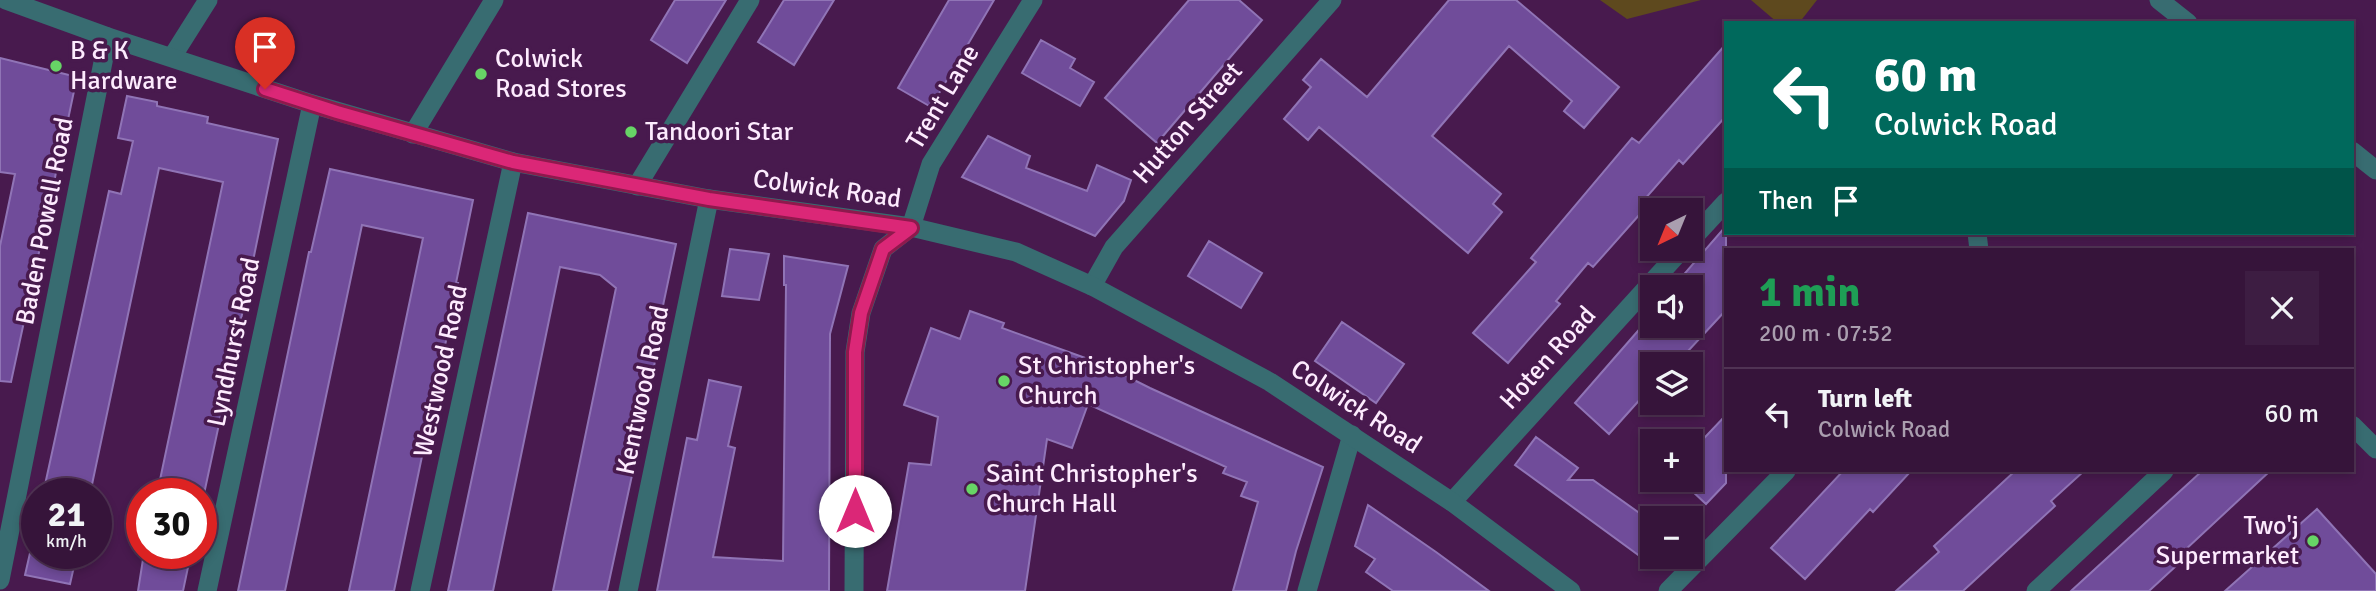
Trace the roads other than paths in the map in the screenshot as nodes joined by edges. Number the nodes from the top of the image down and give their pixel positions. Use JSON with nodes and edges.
{"nodes":[{"id":1,"x":6,"y":0,"type":"edge"},
{"id":2,"x":208,"y":0,"type":"edge"},
{"id":3,"x":494,"y":0,"type":"edge"},
{"id":4,"x":750,"y":0,"type":"edge"},
{"id":5,"x":1033,"y":0,"type":"edge"},
{"id":6,"x":1332,"y":0,"type":"edge"},
{"id":7,"x":2159,"y":0,"type":"edge"},
{"id":8,"x":2185,"y":21,"type":"edge"},
{"id":9,"x":108,"y":37,"type":"junction"},
{"id":10,"x":172,"y":57,"type":"junction"},
{"id":11,"x":312,"y":104,"type":"junction"},
{"id":12,"x":413,"y":134,"type":"junction"},
{"id":13,"x":2354,"y":153,"type":"edge"},
{"id":14,"x":513,"y":162,"type":"junction"},
{"id":15,"x":2376,"y":170,"type":"edge"},
{"id":16,"x":637,"y":186,"type":"junction"},
{"id":17,"x":709,"y":199,"type":"junction"},
{"id":18,"x":1724,"y":204,"type":"edge"},
{"id":19,"x":1703,"y":227,"type":"edge"},
{"id":20,"x":911,"y":228,"type":"junction"},
{"id":21,"x":1671,"y":261,"type":"edge"},
{"id":22,"x":1092,"y":286,"type":"junction"},
{"id":23,"x":2354,"y":427,"type":"edge"},
{"id":24,"x":1352,"y":435,"type":"junction"},
{"id":25,"x":2376,"y":449,"type":"edge"},
{"id":26,"x":1785,"y":472,"type":"edge"},
{"id":27,"x":2163,"y":472,"type":"edge"},
{"id":28,"x":1452,"y":502,"type":"junction"},
{"id":29,"x":0,"y":580,"type":"edge"},
{"id":30,"x":207,"y":591,"type":"edge"},
{"id":31,"x":420,"y":591,"type":"edge"},
{"id":32,"x":628,"y":591,"type":"edge"},
{"id":33,"x":854,"y":591,"type":"edge"},
{"id":34,"x":1307,"y":591,"type":"edge"},
{"id":35,"x":1571,"y":591,"type":"edge"},
{"id":36,"x":1668,"y":591,"type":"edge"},
{"id":37,"x":2036,"y":591,"type":"edge"}],
"edges":[{"from":1,"to":9,"type":"street","name":"Colwick Road"},
{"from":2,"to":10,"type":"street"},
{"from":3,"to":12,"type":"street"},
{"from":4,"to":16,"type":"street"},
{"from":5,"to":20,"type":"street","name":"Trent Lane"},
{"from":6,"to":22,"type":"street","name":"Hutton Street"},
{"from":7,"to":8,"type":"street"},
{"from":9,"to":10,"type":"street","name":"Colwick Road"},
{"from":9,"to":29,"type":"street","name":"Baden Powell Road"},
{"from":10,"to":11,"type":"street","name":"Colwick Road"},
{"from":11,"to":12,"type":"street","name":"Colwick Road"},
{"from":11,"to":30,"type":"street","name":"Lyndhurst Road"},
{"from":12,"to":14,"type":"street","name":"Colwick Road"},
{"from":13,"to":15,"type":"street"},
{"from":14,"to":16,"type":"street","name":"Colwick Road"},
{"from":14,"to":31,"type":"street","name":"Westwood Road"},
{"from":16,"to":17,"type":"street","name":"Colwick Road"},
{"from":17,"to":20,"type":"street","name":"Colwick Road"},
{"from":17,"to":32,"type":"street","name":"Kentwood Road"},
{"from":18,"to":19,"type":"street"},
{"from":20,"to":22,"type":"street","name":"Colwick Road"},
{"from":20,"to":33,"type":"street"},
{"from":21,"to":28,"type":"street","name":"Hoten Road"},
{"from":22,"to":24,"type":"street","name":"Colwick Road"},
{"from":23,"to":25,"type":"street"},
{"from":24,"to":28,"type":"street","name":"Colwick Road"},
{"from":24,"to":34,"type":"street"},
{"from":26,"to":36,"type":"street"},
{"from":27,"to":37,"type":"street"},
{"from":28,"to":35,"type":"street","name":"Colwick Road"}]}
